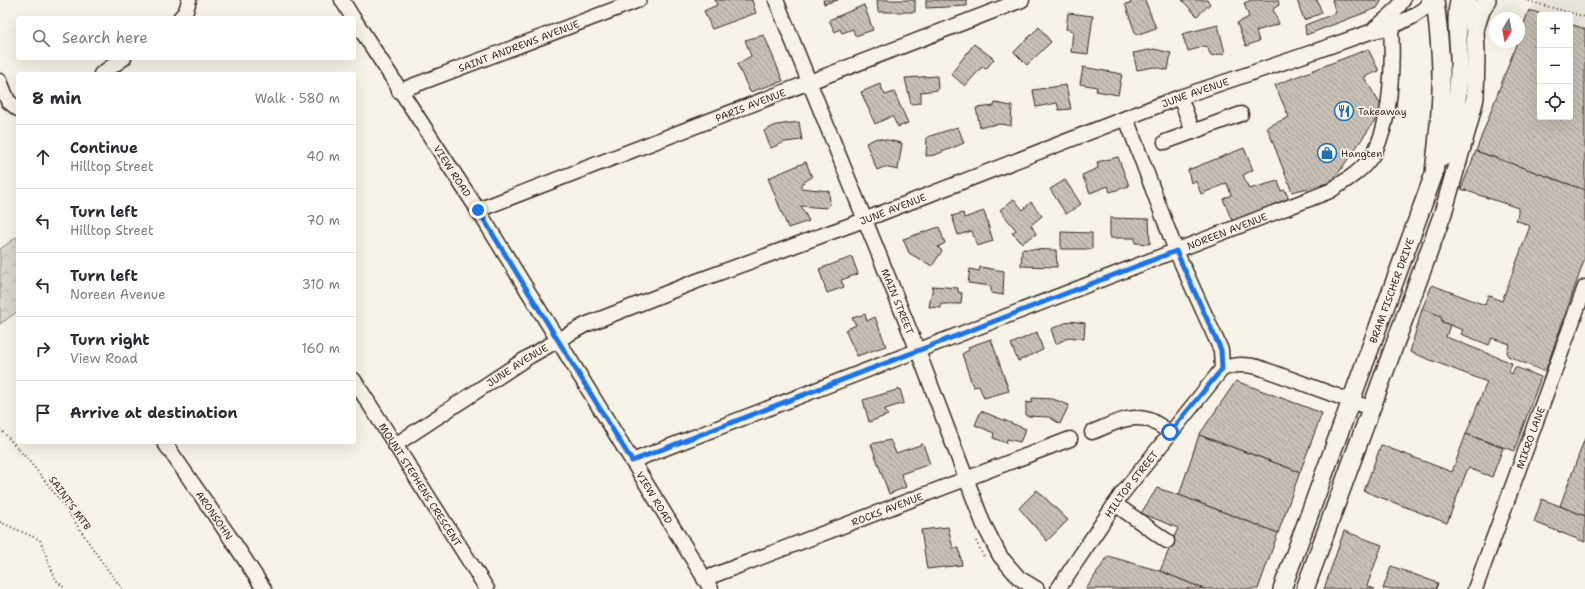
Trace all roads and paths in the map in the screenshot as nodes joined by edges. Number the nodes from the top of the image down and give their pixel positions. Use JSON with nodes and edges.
{"nodes":[{"id":1,"x":189,"y":0,"type":"edge"},
{"id":2,"x":342,"y":0,"type":"edge"},
{"id":3,"x":639,"y":0,"type":"edge"},
{"id":4,"x":776,"y":0,"type":"edge"},
{"id":5,"x":1022,"y":0,"type":"edge"},
{"id":6,"x":1403,"y":0,"type":"edge"},
{"id":7,"x":1487,"y":0,"type":"edge"},
{"id":8,"x":1526,"y":0,"type":"edge"},
{"id":9,"x":1465,"y":2,"type":"edge"},
{"id":10,"x":1434,"y":5,"type":"edge"},
{"id":11,"x":182,"y":16,"type":"edge"},
{"id":12,"x":352,"y":16,"type":"edge"},
{"id":13,"x":1585,"y":17,"type":"edge"},
{"id":14,"x":356,"y":22,"type":"edge"},
{"id":15,"x":1391,"y":27,"type":"junction"},
{"id":16,"x":1475,"y":29,"type":"junction"},
{"id":17,"x":1370,"y":32,"type":"junction"},
{"id":18,"x":121,"y":60,"type":"edge"},
{"id":19,"x":104,"y":72,"type":"edge"},
{"id":20,"x":0,"y":81,"type":"edge"},
{"id":21,"x":809,"y":82,"type":"junction"},
{"id":22,"x":399,"y":91,"type":"junction"},
{"id":23,"x":1180,"y":97,"type":"junction"},
{"id":24,"x":16,"y":107,"type":"edge"},
{"id":25,"x":1241,"y":114,"type":"dead end"},
{"id":26,"x":1126,"y":118,"type":"junction"},
{"id":27,"x":1193,"y":132,"type":"junction"},
{"id":28,"x":1165,"y":142,"type":"dead end"},
{"id":29,"x":1434,"y":174,"type":"junction"},
{"id":30,"x":478,"y":210,"type":"junction"},
{"id":31,"x":864,"y":219,"type":"junction"},
{"id":32,"x":1176,"y":251,"type":"junction"},
{"id":33,"x":1585,"y":287,"type":"edge"},
{"id":34,"x":557,"y":340,"type":"junction"},
{"id":35,"x":918,"y":351,"type":"junction"},
{"id":36,"x":1222,"y":369,"type":"junction"},
{"id":37,"x":356,"y":383,"type":"edge"},
{"id":38,"x":1350,"y":400,"type":"junction"},
{"id":39,"x":1370,"y":408,"type":"junction"},
{"id":40,"x":0,"y":429,"type":"edge"},
{"id":41,"x":1092,"y":432,"type":"dead end"},
{"id":42,"x":1170,"y":432,"type":"junction"},
{"id":43,"x":1070,"y":439,"type":"dead end"},
{"id":44,"x":165,"y":444,"type":"edge"},
{"id":45,"x":395,"y":444,"type":"junction"},
{"id":46,"x":632,"y":461,"type":"junction"},
{"id":47,"x":966,"y":479,"type":"junction"},
{"id":48,"x":1115,"y":504,"type":"junction"},
{"id":49,"x":0,"y":522,"type":"edge"},
{"id":50,"x":1167,"y":541,"type":"dead end"},
{"id":51,"x":708,"y":584,"type":"edge"},
{"id":52,"x":65,"y":589,"type":"edge"},
{"id":53,"x":123,"y":589,"type":"edge"},
{"id":54,"x":264,"y":589,"type":"edge"},
{"id":55,"x":487,"y":589,"type":"edge"},
{"id":56,"x":1037,"y":589,"type":"edge"},
{"id":57,"x":1058,"y":589,"type":"edge"},
{"id":58,"x":1282,"y":589,"type":"edge"},
{"id":59,"x":1305,"y":589,"type":"edge"},
{"id":60,"x":1475,"y":589,"type":"edge"}],
"edges":[{"from":1,"to":11,"type":"street"},
{"from":2,"to":12,"type":"street","name":"VIEW ROAD"},
{"from":3,"to":22,"type":"street","name":"SAINT ANDREWS AVENUE"},
{"from":4,"to":21,"type":"street","name":"MAIN STREET"},
{"from":5,"to":21,"type":"street","name":"PARIS AVENUE"},
{"from":6,"to":17,"type":"street"},
{"from":7,"to":16,"type":"main road"},
{"from":8,"to":13,"type":"path"},
{"from":9,"to":10,"type":"main road"},
{"from":9,"to":16,"type":"main road"},
{"from":9,"to":29,"type":"main road"},
{"from":10,"to":15,"type":"street","name":"JUNE AVENUE"},
{"from":10,"to":29,"type":"main road","name":"BRAM FISCHER DRIVE"},
{"from":14,"to":22,"type":"street","name":"VIEW ROAD"},
{"from":15,"to":17,"type":"street","name":"JUNE AVENUE"},
{"from":15,"to":32,"type":"street","name":"NOREEN AVENUE"},
{"from":16,"to":39,"type":"main road"},
{"from":17,"to":23,"type":"street","name":"JUNE AVENUE"},
{"from":18,"to":19,"type":"street"},
{"from":20,"to":24,"type":"street"},
{"from":21,"to":30,"type":"street","name":"PARIS AVENUE"},
{"from":21,"to":31,"type":"street","name":"MAIN STREET"},
{"from":22,"to":30,"type":"street","name":"VIEW ROAD"},
{"from":23,"to":26,"type":"street","name":"JUNE AVENUE"},
{"from":23,"to":27,"type":"street"},
{"from":25,"to":27,"type":"street"},
{"from":26,"to":31,"type":"street","name":"JUNE AVENUE"},
{"from":26,"to":32,"type":"street"},
{"from":27,"to":28,"type":"street"},
{"from":29,"to":38,"type":"main road","name":"BRAM FISCHER DRIVE"},
{"from":30,"to":34,"type":"street","name":"VIEW ROAD"},
{"from":31,"to":34,"type":"street","name":"JUNE AVENUE"},
{"from":31,"to":35,"type":"street","name":"MAIN STREET"},
{"from":32,"to":35,"type":"street","name":"NOREEN AVENUE"},
{"from":32,"to":36,"type":"street"},
{"from":33,"to":60,"type":"street","name":"MIKRO LANE"},
{"from":34,"to":45,"type":"street","name":"JUNE AVENUE"},
{"from":34,"to":46,"type":"street","name":"VIEW ROAD"},
{"from":35,"to":46,"type":"street","name":"NOREEN AVENUE"},
{"from":35,"to":47,"type":"street","name":"MAIN STREET"},
{"from":36,"to":38,"type":"street"},
{"from":36,"to":42,"type":"street","name":"HILLTOP STREET"},
{"from":37,"to":45,"type":"street","name":"MOUNT STEPHENS CRESCENT"},
{"from":38,"to":39,"type":"street"},
{"from":38,"to":58,"type":"main road","name":"BRAM FISCHER DRIVE"},
{"from":39,"to":59,"type":"main road"},
{"from":40,"to":53,"type":"path","name":"SAINT'S MTB"},
{"from":41,"to":42,"type":"street"},
{"from":42,"to":48,"type":"street","name":"HILLTOP STREET"},
{"from":43,"to":47,"type":"street","name":"ROCKS AVENUE"},
{"from":44,"to":54,"type":"street","name":"ARONSOHN"},
{"from":45,"to":55,"type":"street","name":"MOUNT STEPHENS CRESCENT"},
{"from":46,"to":51,"type":"street","name":"VIEW ROAD"},
{"from":47,"to":51,"type":"street","name":"ROCKS AVENUE"},
{"from":47,"to":56,"type":"street","name":"MAIN STREET"},
{"from":48,"to":50,"type":"street"},
{"from":48,"to":57,"type":"street","name":"HILLTOP STREET"},
{"from":49,"to":52,"type":"path"}]}
